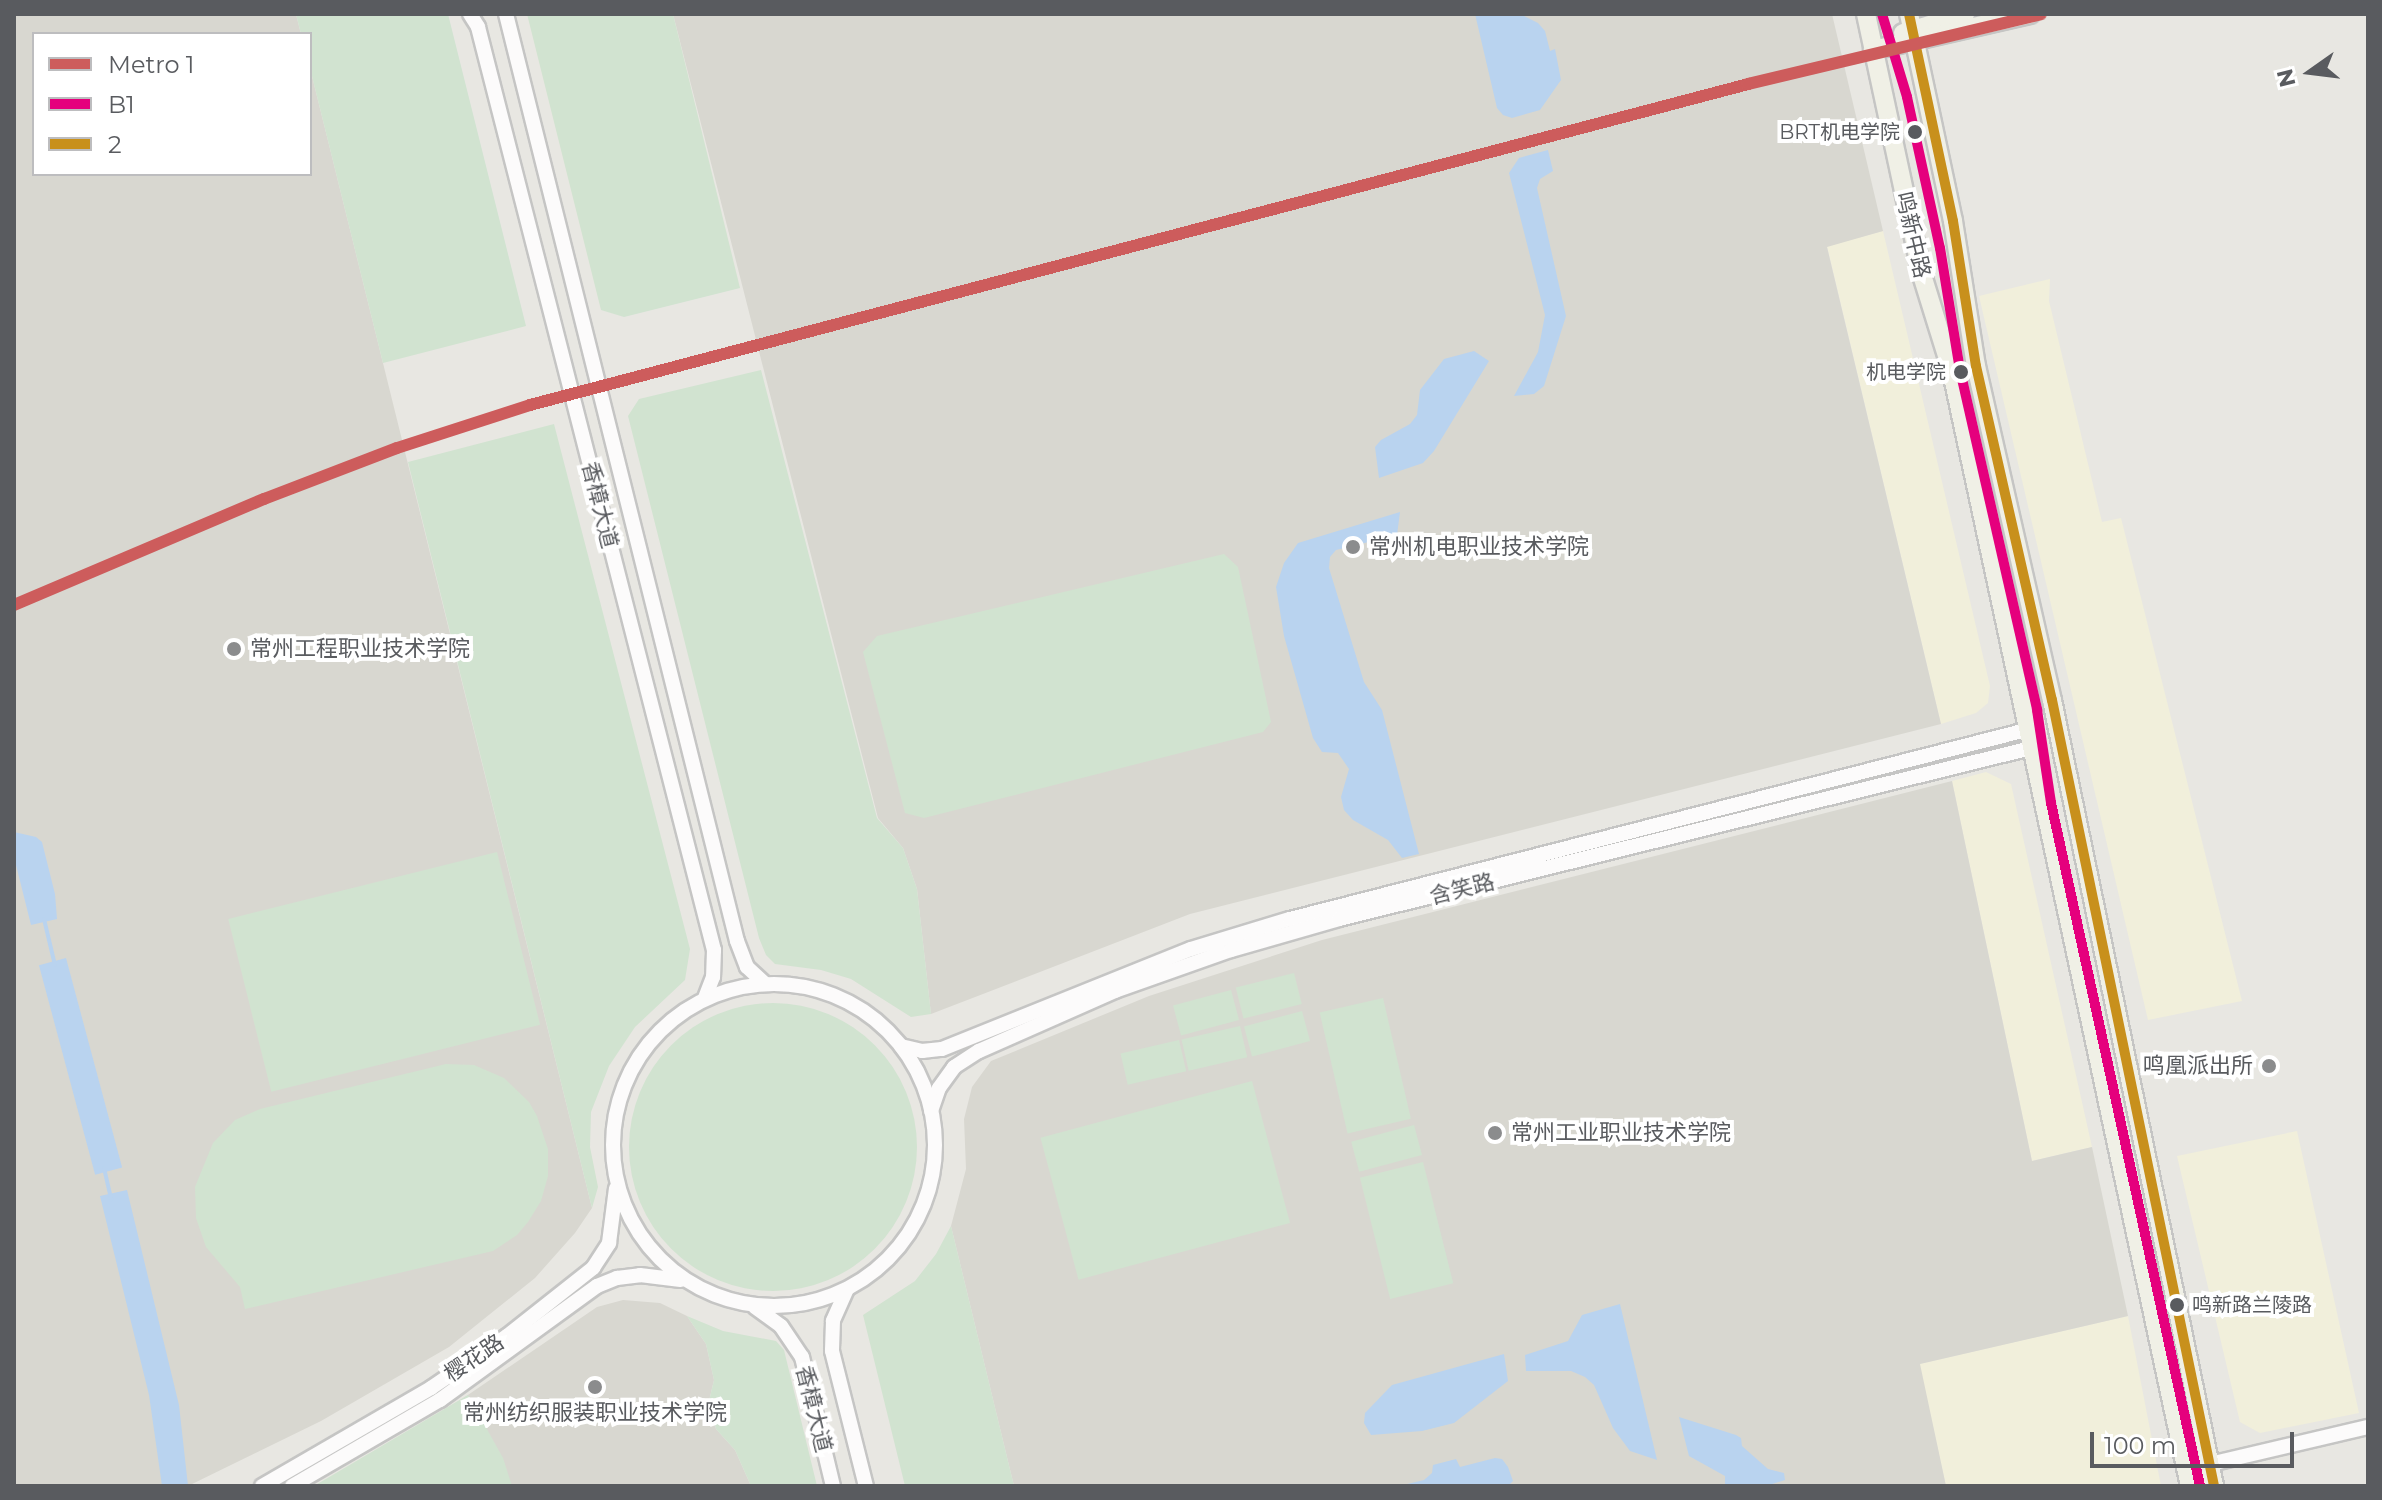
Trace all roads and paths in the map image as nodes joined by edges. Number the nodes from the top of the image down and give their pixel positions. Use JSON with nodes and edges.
{"nodes":[{"id":1,"x":470,"y":14,"type":"edge"},
{"id":2,"x":506,"y":14,"type":"edge"},
{"id":3,"x":1866,"y":14,"type":"edge"},
{"id":4,"x":1965,"y":14,"type":"edge"},
{"id":5,"x":2030,"y":14,"type":"edge"},
{"id":6,"x":1911,"y":28,"type":"edge"},
{"id":7,"x":1873,"y":50,"type":"junction"},
{"id":8,"x":2032,"y":738,"type":"junction"},
{"id":9,"x":764,"y":983,"type":"junction"},
{"id":10,"x":705,"y":998,"type":"junction"},
{"id":11,"x":901,"y":1046,"type":"junction"},
{"id":12,"x":931,"y":1111,"type":"junction"},
{"id":13,"x":617,"y":1175,"type":"junction"},
{"id":14,"x":689,"y":1281,"type":"junction"},
{"id":15,"x":847,"y":1289,"type":"junction"},
{"id":16,"x":752,"y":1304,"type":"junction"},
{"id":17,"x":2368,"y":1427,"type":"edge"},
{"id":18,"x":2210,"y":1464,"type":"junction"},
{"id":19,"x":262,"y":1486,"type":"edge"},
{"id":20,"x":292,"y":1486,"type":"edge"},
{"id":21,"x":833,"y":1486,"type":"edge"},
{"id":22,"x":866,"y":1486,"type":"edge"},
{"id":23,"x":2190,"y":1486,"type":"edge"},
{"id":24,"x":2214,"y":1486,"type":"edge"}],
"edges":[{"from":1,"to":10,"type":"street","name":"香樟大道"},
{"from":2,"to":9,"type":"street","name":"香樟大道"},
{"from":3,"to":7,"type":"main road","name":"鸣新中路"},
{"from":4,"to":6,"type":"main road"},
{"from":5,"to":6,"type":"main road"},
{"from":6,"to":7,"type":"main road"},
{"from":6,"to":18,"type":"main road","name":"鸣新中路"},
{"from":7,"to":8,"type":"main road","name":"鸣新中路"},
{"from":8,"to":11,"type":"street","name":"含笑路"},
{"from":8,"to":12,"type":"street","name":"含笑路"},
{"from":8,"to":23,"type":"main road","name":"鸣新中路"},
{"from":9,"to":10,"type":"street"},
{"from":9,"to":11,"type":"street"},
{"from":10,"to":13,"type":"street"},
{"from":11,"to":12,"type":"street"},
{"from":12,"to":15,"type":"street"},
{"from":13,"to":14,"type":"street"},
{"from":13,"to":19,"type":"street","name":"樱花路"},
{"from":14,"to":16,"type":"street"},
{"from":14,"to":20,"type":"street","name":"樱花路"},
{"from":15,"to":16,"type":"street"},
{"from":15,"to":22,"type":"street","name":"香樟大道"},
{"from":16,"to":21,"type":"street","name":"香樟大道"},
{"from":17,"to":18,"type":"street"},
{"from":18,"to":24,"type":"main road","name":"鸣新中路"}]}
